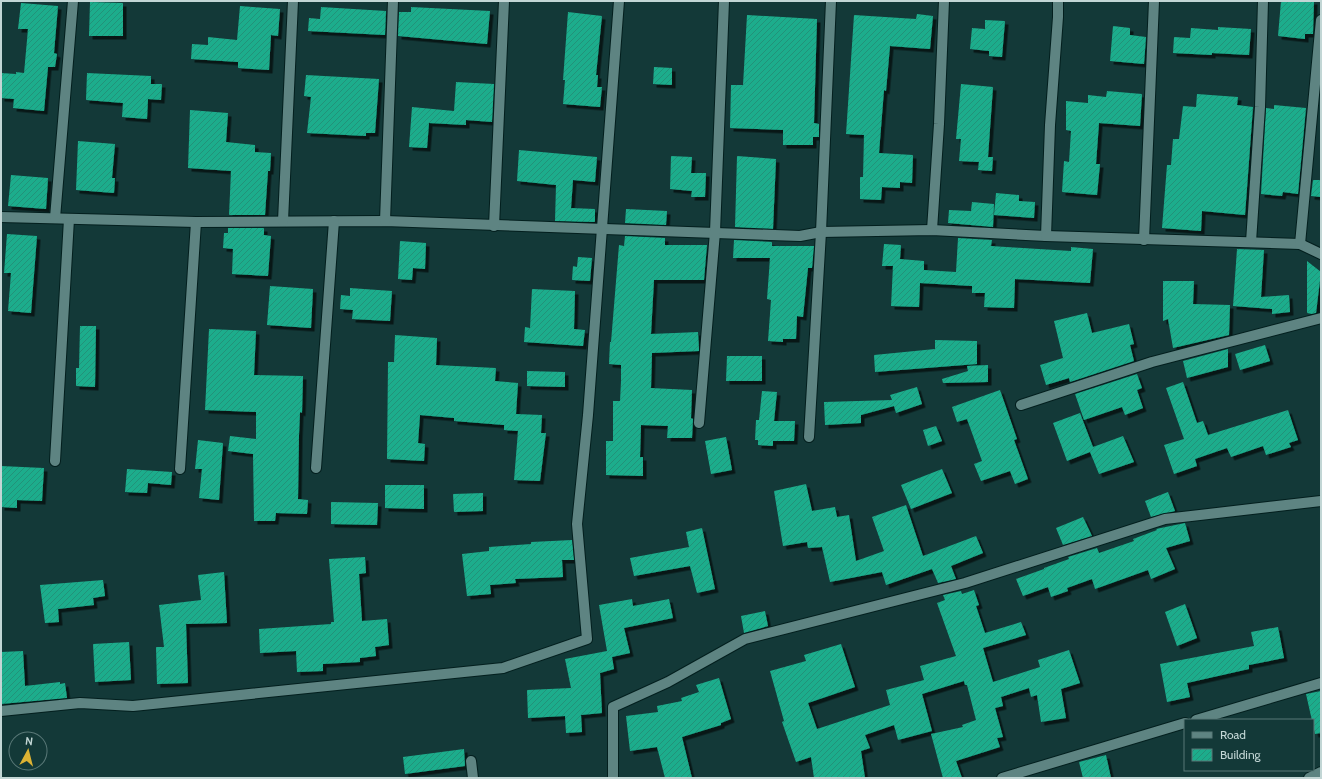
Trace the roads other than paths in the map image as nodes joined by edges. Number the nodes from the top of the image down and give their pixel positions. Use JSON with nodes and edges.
{"nodes":[{"id":1,"x":73,"y":1,"type":"edge"},
{"id":2,"x":293,"y":1,"type":"edge"},
{"id":3,"x":393,"y":1,"type":"edge"},
{"id":4,"x":504,"y":1,"type":"edge"},
{"id":5,"x":619,"y":1,"type":"edge"},
{"id":6,"x":724,"y":1,"type":"edge"},
{"id":7,"x":831,"y":1,"type":"edge"},
{"id":8,"x":944,"y":1,"type":"edge"},
{"id":9,"x":1058,"y":1,"type":"edge"},
{"id":10,"x":1154,"y":1,"type":"edge"},
{"id":11,"x":1263,"y":1,"type":"edge"},
{"id":12,"x":1321,"y":20,"type":"edge"},
{"id":13,"x":1,"y":217,"type":"edge"},
{"id":14,"x":55,"y":218,"type":"junction"},
{"id":15,"x":69,"y":219,"type":"junction"},
{"id":16,"x":334,"y":221,"type":"junction"},
{"id":17,"x":386,"y":221,"type":"junction"},
{"id":18,"x":196,"y":222,"type":"junction"},
{"id":19,"x":283,"y":222,"type":"junction"},
{"id":20,"x":494,"y":226,"type":"junction"},
{"id":21,"x":603,"y":229,"type":"junction"},
{"id":22,"x":932,"y":230,"type":"junction"},
{"id":23,"x":715,"y":232,"type":"junction"},
{"id":24,"x":821,"y":232,"type":"junction"},
{"id":25,"x":1046,"y":236,"type":"junction"},
{"id":26,"x":1144,"y":240,"type":"junction"},
{"id":27,"x":1251,"y":242,"type":"junction"},
{"id":28,"x":1300,"y":244,"type":"junction"},
{"id":29,"x":1321,"y":254,"type":"edge"},
{"id":30,"x":1321,"y":318,"type":"edge"},
{"id":31,"x":1020,"y":405,"type":"dead end"},
{"id":32,"x":699,"y":423,"type":"dead end"},
{"id":33,"x":809,"y":436,"type":"dead end"},
{"id":34,"x":55,"y":462,"type":"dead end"},
{"id":35,"x":316,"y":468,"type":"dead end"},
{"id":36,"x":180,"y":469,"type":"dead end"},
{"id":37,"x":1321,"y":501,"type":"edge"},
{"id":38,"x":1321,"y":683,"type":"edge"},
{"id":39,"x":1,"y":711,"type":"edge"},
{"id":40,"x":1199,"y":719,"type":"edge"},
{"id":41,"x":1184,"y":723,"type":"edge"},
{"id":42,"x":471,"y":761,"type":"dead end"},
{"id":43,"x":1321,"y":772,"type":"edge"},
{"id":44,"x":473,"y":778,"type":"edge"},
{"id":45,"x":613,"y":778,"type":"edge"},
{"id":46,"x":1002,"y":778,"type":"edge"},
{"id":47,"x":1309,"y":778,"type":"edge"}],
"edges":[{"from":1,"to":14,"type":"street"},
{"from":2,"to":19,"type":"street"},
{"from":3,"to":17,"type":"street"},
{"from":4,"to":20,"type":"street"},
{"from":5,"to":21,"type":"street"},
{"from":6,"to":23,"type":"street"},
{"from":7,"to":24,"type":"street"},
{"from":8,"to":22,"type":"street"},
{"from":9,"to":25,"type":"street"},
{"from":10,"to":26,"type":"street"},
{"from":11,"to":27,"type":"street"},
{"from":12,"to":28,"type":"street"},
{"from":13,"to":14,"type":"street"},
{"from":14,"to":15,"type":"street"},
{"from":15,"to":18,"type":"street"},
{"from":15,"to":34,"type":"street"},
{"from":16,"to":17,"type":"street"},
{"from":16,"to":19,"type":"street"},
{"from":16,"to":35,"type":"street"},
{"from":17,"to":20,"type":"street"},
{"from":18,"to":19,"type":"street"},
{"from":18,"to":36,"type":"street"},
{"from":20,"to":21,"type":"street"},
{"from":21,"to":23,"type":"street"},
{"from":21,"to":39,"type":"street"},
{"from":22,"to":24,"type":"street"},
{"from":22,"to":25,"type":"street"},
{"from":23,"to":24,"type":"street"},
{"from":23,"to":32,"type":"street"},
{"from":24,"to":33,"type":"street"},
{"from":25,"to":26,"type":"street"},
{"from":26,"to":27,"type":"street"},
{"from":27,"to":28,"type":"street"},
{"from":28,"to":29,"type":"street"},
{"from":30,"to":31,"type":"street"},
{"from":37,"to":45,"type":"street"},
{"from":38,"to":40,"type":"street"},
{"from":41,"to":46,"type":"street"},
{"from":42,"to":44,"type":"street"},
{"from":43,"to":47,"type":"street"}]}
